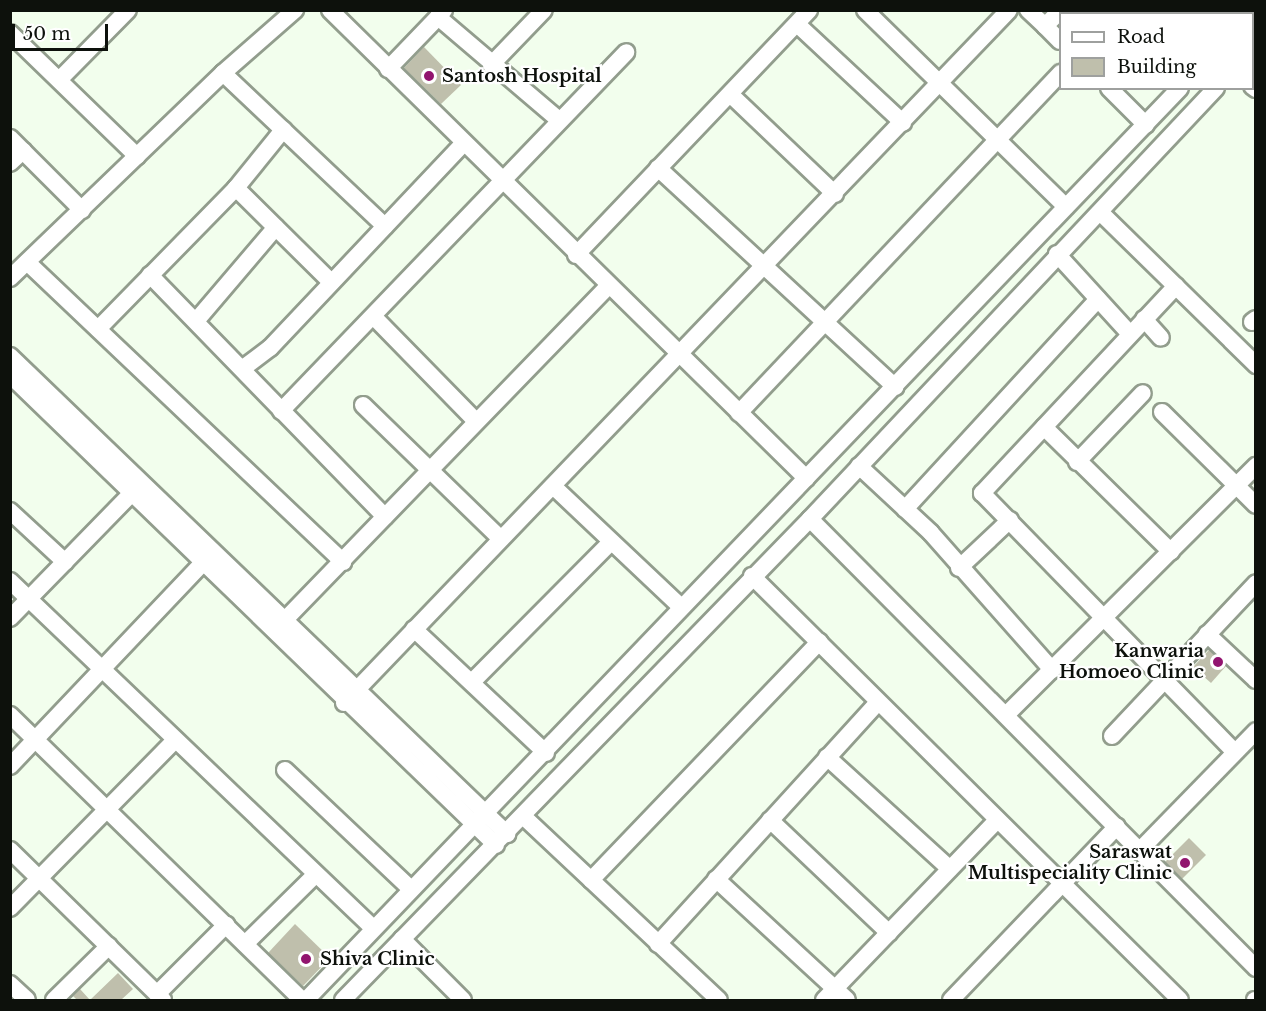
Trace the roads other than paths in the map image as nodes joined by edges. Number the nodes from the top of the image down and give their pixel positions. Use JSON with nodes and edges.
{"nodes":[{"id":1,"x":128,"y":10,"type":"edge"},
{"id":2,"x":295,"y":10,"type":"edge"},
{"id":3,"x":330,"y":10,"type":"edge"},
{"id":4,"x":544,"y":10,"type":"edge"},
{"id":5,"x":809,"y":10,"type":"edge"},
{"id":6,"x":865,"y":10,"type":"edge"},
{"id":7,"x":1009,"y":10,"type":"edge"},
{"id":8,"x":1028,"y":10,"type":"edge"},
{"id":9,"x":1060,"y":10,"type":"edge"},
{"id":10,"x":441,"y":14,"type":"edge"},
{"id":11,"x":796,"y":24,"type":"junction"},
{"id":12,"x":1045,"y":26,"type":"junction"},
{"id":13,"x":10,"y":33,"type":"edge"},
{"id":14,"x":1059,"y":40,"type":"edge"},
{"id":15,"x":626,"y":52,"type":"dead end"},
{"id":16,"x":491,"y":65,"type":"junction"},
{"id":17,"x":388,"y":69,"type":"junction"},
{"id":18,"x":224,"y":73,"type":"junction"},
{"id":19,"x":1059,"y":74,"type":"edge"},
{"id":20,"x":59,"y":80,"type":"junction"},
{"id":21,"x":940,"y":83,"type":"junction"},
{"id":22,"x":1111,"y":90,"type":"edge"},
{"id":23,"x":1178,"y":90,"type":"edge"},
{"id":24,"x":1214,"y":90,"type":"edge"},
{"id":25,"x":729,"y":94,"type":"junction"},
{"id":26,"x":559,"y":120,"type":"junction"},
{"id":27,"x":903,"y":123,"type":"junction"},
{"id":28,"x":1146,"y":124,"type":"junction"},
{"id":29,"x":284,"y":130,"type":"junction"},
{"id":30,"x":10,"y":138,"type":"edge"},
{"id":31,"x":998,"y":141,"type":"junction"},
{"id":32,"x":463,"y":144,"type":"junction"},
{"id":33,"x":23,"y":151,"type":"junction"},
{"id":34,"x":137,"y":156,"type":"junction"},
{"id":35,"x":10,"y":163,"type":"edge"},
{"id":36,"x":658,"y":168,"type":"junction"},
{"id":37,"x":503,"y":184,"type":"junction"},
{"id":38,"x":236,"y":188,"type":"junction"},
{"id":39,"x":835,"y":194,"type":"junction"},
{"id":40,"x":1066,"y":207,"type":"junction"},
{"id":41,"x":82,"y":210,"type":"junction"},
{"id":42,"x":1100,"y":212,"type":"junction"},
{"id":43,"x":385,"y":226,"type":"junction"},
{"id":44,"x":276,"y":227,"type":"junction"},
{"id":45,"x":1057,"y":254,"type":"junction"},
{"id":46,"x":576,"y":255,"type":"junction"},
{"id":47,"x":27,"y":262,"type":"junction"},
{"id":48,"x":764,"y":269,"type":"junction"},
{"id":49,"x":150,"y":275,"type":"junction"},
{"id":50,"x":10,"y":278,"type":"edge"},
{"id":51,"x":331,"y":282,"type":"junction"},
{"id":52,"x":608,"y":286,"type":"junction"},
{"id":53,"x":1176,"y":286,"type":"junction"},
{"id":54,"x":1098,"y":298,"type":"junction"},
{"id":55,"x":374,"y":317,"type":"junction"},
{"id":56,"x":1144,"y":319,"type":"junction"},
{"id":57,"x":196,"y":321,"type":"junction"},
{"id":58,"x":825,"y":324,"type":"junction"},
{"id":59,"x":98,"y":329,"type":"junction"},
{"id":60,"x":1130,"y":334,"type":"junction"},
{"id":61,"x":1161,"y":338,"type":"dead end"},
{"id":62,"x":10,"y":356,"type":"edge"},
{"id":63,"x":681,"y":357,"type":"junction"},
{"id":64,"x":1256,"y":365,"type":"edge"},
{"id":65,"x":242,"y":369,"type":"junction"},
{"id":66,"x":10,"y":375,"type":"edge"},
{"id":67,"x":895,"y":387,"type":"junction"},
{"id":68,"x":1143,"y":393,"type":"dead end"},
{"id":69,"x":363,"y":405,"type":"dead end"},
{"id":70,"x":281,"y":411,"type":"junction"},
{"id":71,"x":1162,"y":412,"type":"dead end"},
{"id":72,"x":739,"y":413,"type":"junction"},
{"id":73,"x":476,"y":421,"type":"junction"},
{"id":74,"x":1044,"y":427,"type":"junction"},
{"id":75,"x":1077,"y":462,"type":"junction"},
{"id":76,"x":859,"y":466,"type":"junction"},
{"id":77,"x":1256,"y":466,"type":"edge"},
{"id":78,"x":429,"y":471,"type":"junction"},
{"id":79,"x":806,"y":478,"type":"junction"},
{"id":80,"x":553,"y":486,"type":"junction"},
{"id":81,"x":1235,"y":487,"type":"junction"},
{"id":82,"x":131,"y":494,"type":"junction"},
{"id":83,"x":1256,"y":505,"type":"edge"},
{"id":84,"x":905,"y":509,"type":"junction"},
{"id":85,"x":10,"y":511,"type":"edge"},
{"id":86,"x":386,"y":517,"type":"junction"},
{"id":87,"x":810,"y":519,"type":"junction"},
{"id":88,"x":1010,"y":520,"type":"junction"},
{"id":89,"x":501,"y":539,"type":"junction"},
{"id":90,"x":611,"y":542,"type":"junction"},
{"id":91,"x":1171,"y":552,"type":"junction"},
{"id":92,"x":65,"y":562,"type":"junction"},
{"id":93,"x":343,"y":562,"type":"junction"},
{"id":94,"x":202,"y":564,"type":"junction"},
{"id":95,"x":959,"y":568,"type":"junction"},
{"id":96,"x":752,"y":576,"type":"junction"},
{"id":97,"x":10,"y":581,"type":"edge"},
{"id":98,"x":1256,"y":583,"type":"edge"},
{"id":99,"x":29,"y":599,"type":"junction"},
{"id":100,"x":681,"y":607,"type":"junction"},
{"id":101,"x":10,"y":618,"type":"edge"},
{"id":102,"x":285,"y":621,"type":"junction"},
{"id":103,"x":1102,"y":622,"type":"junction"},
{"id":104,"x":414,"y":629,"type":"junction"},
{"id":105,"x":273,"y":633,"type":"junction"},
{"id":106,"x":1207,"y":634,"type":"junction"},
{"id":107,"x":819,"y":642,"type":"junction"},
{"id":108,"x":101,"y":670,"type":"junction"},
{"id":109,"x":1052,"y":670,"type":"junction"},
{"id":110,"x":1256,"y":680,"type":"edge"},
{"id":111,"x":472,"y":682,"type":"junction"},
{"id":112,"x":1162,"y":682,"type":"junction"},
{"id":113,"x":356,"y":690,"type":"junction"},
{"id":114,"x":878,"y":702,"type":"junction"},
{"id":115,"x":344,"y":703,"type":"junction"},
{"id":116,"x":10,"y":715,"type":"edge"},
{"id":117,"x":1006,"y":715,"type":"junction"},
{"id":118,"x":1256,"y":731,"type":"edge"},
{"id":119,"x":1112,"y":736,"type":"dead end"},
{"id":120,"x":35,"y":739,"type":"junction"},
{"id":121,"x":174,"y":741,"type":"junction"},
{"id":122,"x":1235,"y":752,"type":"junction"},
{"id":123,"x":546,"y":753,"type":"junction"},
{"id":124,"x":827,"y":757,"type":"junction"},
{"id":125,"x":10,"y":766,"type":"edge"},
{"id":126,"x":285,"y":770,"type":"dead end"},
{"id":127,"x":107,"y":809,"type":"junction"},
{"id":128,"x":524,"y":816,"type":"junction"},
{"id":129,"x":480,"y":820,"type":"junction"},
{"id":130,"x":770,"y":820,"type":"junction"},
{"id":131,"x":997,"y":820,"type":"junction"},
{"id":132,"x":1117,"y":826,"type":"junction"},
{"id":133,"x":501,"y":839,"type":"junction"},
{"id":134,"x":10,"y":850,"type":"edge"},
{"id":135,"x":1140,"y":850,"type":"junction"},
{"id":136,"x":950,"y":869,"type":"junction"},
{"id":137,"x":315,"y":875,"type":"junction"},
{"id":138,"x":40,"y":878,"type":"junction"},
{"id":139,"x":716,"y":879,"type":"junction"},
{"id":140,"x":591,"y":880,"type":"junction"},
{"id":141,"x":1062,"y":884,"type":"junction"},
{"id":142,"x":411,"y":889,"type":"junction"},
{"id":143,"x":10,"y":908,"type":"edge"},
{"id":144,"x":226,"y":925,"type":"junction"},
{"id":145,"x":373,"y":928,"type":"junction"},
{"id":146,"x":889,"y":933,"type":"junction"},
{"id":147,"x":402,"y":939,"type":"junction"},
{"id":148,"x":245,"y":944,"type":"junction"},
{"id":149,"x":658,"y":944,"type":"junction"},
{"id":150,"x":109,"y":946,"type":"junction"},
{"id":151,"x":1256,"y":968,"type":"edge"},
{"id":152,"x":10,"y":984,"type":"edge"},
{"id":153,"x":836,"y":996,"type":"edge"},
{"id":154,"x":160,"y":997,"type":"edge"},
{"id":155,"x":27,"y":1000,"type":"edge"},
{"id":156,"x":54,"y":1000,"type":"edge"},
{"id":157,"x":304,"y":1000,"type":"edge"},
{"id":158,"x":343,"y":1000,"type":"edge"},
{"id":159,"x":463,"y":1000,"type":"edge"},
{"id":160,"x":719,"y":1000,"type":"edge"},
{"id":161,"x":951,"y":1000,"type":"edge"},
{"id":162,"x":1180,"y":1000,"type":"edge"}],
"edges":[{"from":1,"to":20,"type":"street"},
{"from":2,"to":18,"type":"street"},
{"from":3,"to":17,"type":"street"},
{"from":4,"to":16,"type":"street"},
{"from":5,"to":11,"type":"street"},
{"from":6,"to":21,"type":"street"},
{"from":7,"to":21,"type":"street"},
{"from":8,"to":12,"type":"street"},
{"from":9,"to":12,"type":"street"},
{"from":10,"to":16,"type":"street"},
{"from":10,"to":17,"type":"street"},
{"from":11,"to":25,"type":"street"},
{"from":11,"to":27,"type":"street"},
{"from":12,"to":14,"type":"street"},
{"from":13,"to":20,"type":"street"},
{"from":15,"to":26,"type":"street"},
{"from":16,"to":26,"type":"street"},
{"from":17,"to":32,"type":"street"},
{"from":18,"to":29,"type":"street"},
{"from":18,"to":34,"type":"street"},
{"from":19,"to":31,"type":"street"},
{"from":20,"to":34,"type":"street"},
{"from":21,"to":27,"type":"street"},
{"from":21,"to":31,"type":"street"},
{"from":22,"to":28,"type":"street"},
{"from":23,"to":28,"type":"street"},
{"from":24,"to":42,"type":"street"},
{"from":25,"to":36,"type":"street"},
{"from":25,"to":39,"type":"street"},
{"from":26,"to":37,"type":"street"},
{"from":27,"to":39,"type":"street"},
{"from":28,"to":40,"type":"street"},
{"from":29,"to":38,"type":"street"},
{"from":29,"to":43,"type":"street"},
{"from":30,"to":33,"type":"street"},
{"from":31,"to":40,"type":"street"},
{"from":31,"to":58,"type":"street"},
{"from":32,"to":37,"type":"street"},
{"from":32,"to":43,"type":"street"},
{"from":33,"to":35,"type":"street"},
{"from":33,"to":41,"type":"street"},
{"from":34,"to":41,"type":"street"},
{"from":36,"to":46,"type":"street"},
{"from":36,"to":48,"type":"street"},
{"from":37,"to":46,"type":"street"},
{"from":37,"to":55,"type":"street"},
{"from":38,"to":44,"type":"street"},
{"from":38,"to":49,"type":"street"},
{"from":39,"to":48,"type":"street"},
{"from":40,"to":67,"type":"street"},
{"from":41,"to":47,"type":"street"},
{"from":42,"to":45,"type":"street"},
{"from":42,"to":53,"type":"street"},
{"from":43,"to":51,"type":"street"},
{"from":44,"to":51,"type":"street"},
{"from":44,"to":57,"type":"street"},
{"from":45,"to":54,"type":"street"},
{"from":45,"to":76,"type":"street"},
{"from":46,"to":52,"type":"street"},
{"from":47,"to":50,"type":"street"},
{"from":47,"to":59,"type":"street"},
{"from":48,"to":58,"type":"street"},
{"from":48,"to":63,"type":"street"},
{"from":49,"to":57,"type":"street"},
{"from":49,"to":59,"type":"street"},
{"from":51,"to":65,"type":"street"},
{"from":52,"to":63,"type":"street"},
{"from":52,"to":73,"type":"street"},
{"from":53,"to":56,"type":"street"},
{"from":53,"to":64,"type":"street"},
{"from":54,"to":60,"type":"street"},
{"from":54,"to":84,"type":"street"},
{"from":55,"to":70,"type":"street"},
{"from":55,"to":73,"type":"street"},
{"from":56,"to":60,"type":"street"},
{"from":56,"to":61,"type":"street"},
{"from":57,"to":65,"type":"street"},
{"from":58,"to":67,"type":"street"},
{"from":58,"to":72,"type":"street"},
{"from":59,"to":93,"type":"street"},
{"from":60,"to":74,"type":"street"},
{"from":62,"to":102,"type":"street"},
{"from":63,"to":72,"type":"street"},
{"from":63,"to":80,"type":"street"},
{"from":65,"to":70,"type":"street"},
{"from":66,"to":82,"type":"street"},
{"from":67,"to":79,"type":"street"},
{"from":68,"to":75,"type":"street"},
{"from":69,"to":78,"type":"street"},
{"from":70,"to":86,"type":"street"},
{"from":71,"to":81,"type":"street"},
{"from":72,"to":79,"type":"street"},
{"from":73,"to":78,"type":"street"},
{"from":74,"to":75,"type":"street"},
{"from":74,"to":88,"type":"street"},
{"from":75,"to":91,"type":"street"},
{"from":76,"to":84,"type":"street"},
{"from":76,"to":87,"type":"street"},
{"from":77,"to":81,"type":"street"},
{"from":78,"to":86,"type":"street"},
{"from":78,"to":89,"type":"street"},
{"from":79,"to":100,"type":"street"},
{"from":80,"to":89,"type":"street"},
{"from":80,"to":90,"type":"street"},
{"from":81,"to":83,"type":"street"},
{"from":81,"to":91,"type":"street"},
{"from":82,"to":92,"type":"street"},
{"from":82,"to":94,"type":"street"},
{"from":84,"to":95,"type":"street"},
{"from":85,"to":92,"type":"street"},
{"from":86,"to":93,"type":"street"},
{"from":87,"to":96,"type":"street"},
{"from":87,"to":117,"type":"street"},
{"from":88,"to":95,"type":"street"},
{"from":88,"to":103,"type":"street"},
{"from":89,"to":104,"type":"street"},
{"from":90,"to":100,"type":"street"},
{"from":90,"to":111,"type":"street"},
{"from":91,"to":103,"type":"street"},
{"from":92,"to":99,"type":"street"},
{"from":93,"to":102,"type":"street"},
{"from":94,"to":105,"type":"street"},
{"from":94,"to":108,"type":"street"},
{"from":95,"to":109,"type":"street"},
{"from":96,"to":107,"type":"street"},
{"from":96,"to":128,"type":"street"},
{"from":97,"to":99,"type":"street"},
{"from":98,"to":106,"type":"street"},
{"from":99,"to":101,"type":"street"},
{"from":99,"to":108,"type":"street"},
{"from":100,"to":123,"type":"street"},
{"from":102,"to":105,"type":"street"},
{"from":102,"to":113,"type":"street"},
{"from":103,"to":109,"type":"street"},
{"from":103,"to":112,"type":"street"},
{"from":104,"to":111,"type":"street"},
{"from":104,"to":113,"type":"street"},
{"from":105,"to":115,"type":"street"},
{"from":106,"to":110,"type":"street"},
{"from":106,"to":112,"type":"street"},
{"from":107,"to":114,"type":"street"},
{"from":107,"to":140,"type":"street"},
{"from":108,"to":120,"type":"street"},
{"from":108,"to":121,"type":"street"},
{"from":109,"to":117,"type":"street"},
{"from":111,"to":123,"type":"street"},
{"from":112,"to":119,"type":"street"},
{"from":112,"to":122,"type":"street"},
{"from":113,"to":115,"type":"street"},
{"from":113,"to":129,"type":"street"},
{"from":114,"to":124,"type":"street"},
{"from":114,"to":131,"type":"street"},
{"from":115,"to":129,"type":"street"},
{"from":116,"to":120,"type":"street"},
{"from":117,"to":132,"type":"street"},
{"from":118,"to":122,"type":"street"},
{"from":120,"to":125,"type":"street"},
{"from":120,"to":127,"type":"street"},
{"from":121,"to":127,"type":"street"},
{"from":121,"to":137,"type":"street"},
{"from":122,"to":135,"type":"street"},
{"from":123,"to":129,"type":"street"},
{"from":124,"to":130,"type":"street"},
{"from":124,"to":136,"type":"street"},
{"from":126,"to":142,"type":"street"},
{"from":127,"to":138,"type":"street"},
{"from":127,"to":144,"type":"street"},
{"from":128,"to":133,"type":"street"},
{"from":128,"to":140,"type":"street"},
{"from":129,"to":133,"type":"street"},
{"from":129,"to":142,"type":"street"},
{"from":130,"to":139,"type":"street"},
{"from":130,"to":146,"type":"street"},
{"from":131,"to":136,"type":"street"},
{"from":131,"to":141,"type":"street"},
{"from":132,"to":135,"type":"street"},
{"from":132,"to":141,"type":"street"},
{"from":133,"to":147,"type":"street"},
{"from":134,"to":138,"type":"street"},
{"from":135,"to":151,"type":"street"},
{"from":136,"to":146,"type":"street"},
{"from":137,"to":145,"type":"street"},
{"from":137,"to":148,"type":"street"},
{"from":138,"to":143,"type":"street"},
{"from":138,"to":150,"type":"street"},
{"from":139,"to":149,"type":"street"},
{"from":139,"to":153,"type":"street"},
{"from":140,"to":149,"type":"street"},
{"from":141,"to":161,"type":"street"},
{"from":141,"to":162,"type":"street"},
{"from":142,"to":145,"type":"street"},
{"from":144,"to":148,"type":"street"},
{"from":144,"to":154,"type":"street"},
{"from":145,"to":157,"type":"street"},
{"from":146,"to":153,"type":"street"},
{"from":147,"to":158,"type":"street"},
{"from":147,"to":159,"type":"street"},
{"from":148,"to":157,"type":"street"},
{"from":149,"to":160,"type":"street"},
{"from":150,"to":154,"type":"street"},
{"from":150,"to":156,"type":"street"},
{"from":152,"to":155,"type":"street"}]}
